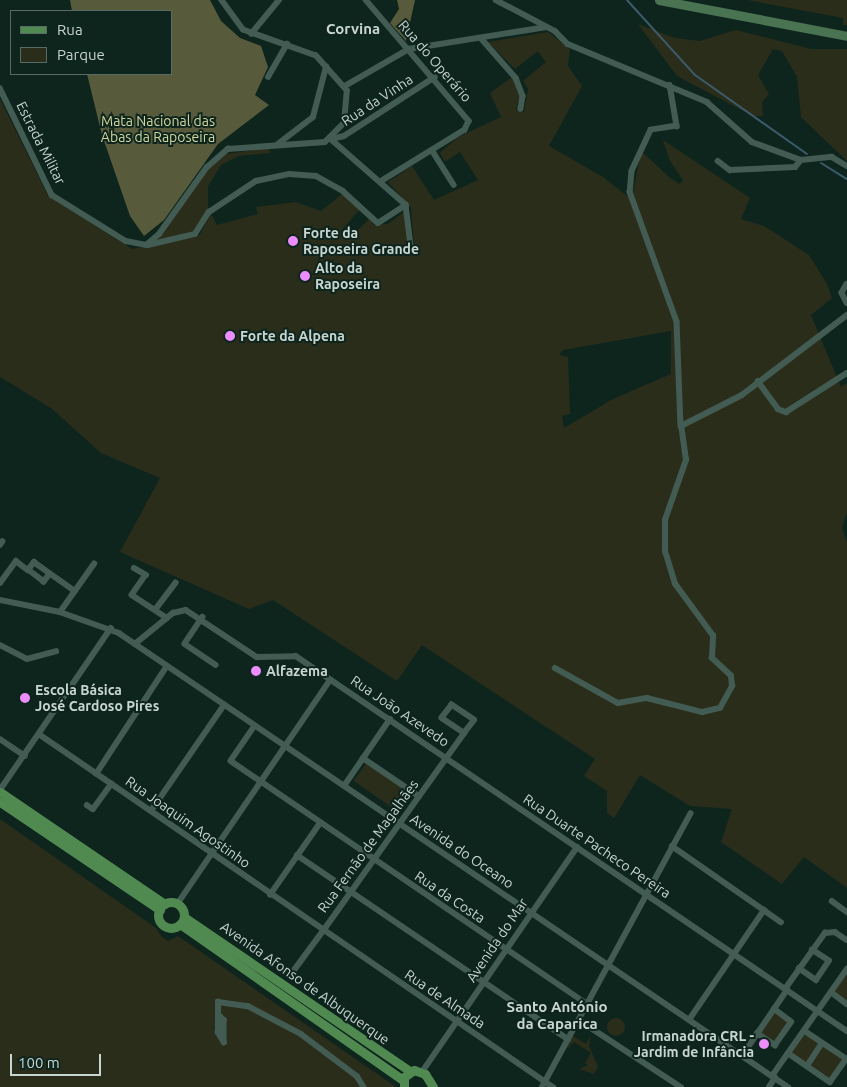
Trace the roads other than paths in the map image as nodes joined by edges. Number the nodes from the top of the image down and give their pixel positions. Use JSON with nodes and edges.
{"nodes":[{"id":1,"x":279,"y":0,"type":"edge"},
{"id":2,"x":366,"y":0,"type":"edge"},
{"id":3,"x":496,"y":0,"type":"edge"},
{"id":4,"x":659,"y":0,"type":"edge"},
{"id":5,"x":224,"y":2,"type":"edge"},
{"id":6,"x":546,"y":27,"type":"junction"},
{"id":7,"x":251,"y":34,"type":"junction"},
{"id":8,"x":847,"y":36,"type":"edge"},
{"id":9,"x":481,"y":38,"type":"junction"},
{"id":10,"x":287,"y":44,"type":"junction"},
{"id":11,"x":409,"y":49,"type":"junction"},
{"id":12,"x":326,"y":67,"type":"junction"},
{"id":13,"x":268,"y":77,"type":"dead end"},
{"id":14,"x":435,"y":78,"type":"junction"},
{"id":15,"x":670,"y":85,"type":"junction"},
{"id":16,"x":345,"y":86,"type":"junction"},
{"id":17,"x":0,"y":88,"type":"edge"},
{"id":18,"x":521,"y":109,"type":"dead end"},
{"id":19,"x":331,"y":140,"type":"junction"},
{"id":20,"x":278,"y":144,"type":"junction"},
{"id":21,"x":432,"y":150,"type":"junction"},
{"id":22,"x":800,"y":160,"type":"junction"},
{"id":23,"x":718,"y":161,"type":"dead end"},
{"id":24,"x":847,"y":166,"type":"edge"},
{"id":25,"x":382,"y":181,"type":"junction"},
{"id":26,"x":454,"y":186,"type":"dead end"},
{"id":27,"x":406,"y":205,"type":"junction"},
{"id":28,"x":411,"y":244,"type":"dead end"},
{"id":29,"x":146,"y":245,"type":"junction"},
{"id":30,"x":847,"y":284,"type":"edge"},
{"id":31,"x":847,"y":303,"type":"edge"},
{"id":32,"x":847,"y":315,"type":"edge"},
{"id":33,"x":847,"y":373,"type":"edge"},
{"id":34,"x":758,"y":381,"type":"junction"},
{"id":35,"x":681,"y":426,"type":"junction"},
{"id":36,"x":94,"y":564,"type":"dead end"},
{"id":37,"x":134,"y":568,"type":"dead end"},
{"id":38,"x":28,"y":570,"type":"junction"},
{"id":39,"x":50,"y":574,"type":"junction"},
{"id":40,"x":175,"y":583,"type":"dead end"},
{"id":41,"x":0,"y":584,"type":"edge"},
{"id":42,"x":75,"y":591,"type":"junction"},
{"id":43,"x":0,"y":600,"type":"edge"},
{"id":44,"x":155,"y":610,"type":"junction"},
{"id":45,"x":60,"y":612,"type":"junction"},
{"id":46,"x":167,"y":618,"type":"junction"},
{"id":47,"x":202,"y":618,"type":"junction"},
{"id":48,"x":111,"y":628,"type":"junction"},
{"id":49,"x":135,"y":644,"type":"junction"},
{"id":50,"x":0,"y":646,"type":"edge"},
{"id":51,"x":56,"y":651,"type":"dead end"},
{"id":52,"x":216,"y":665,"type":"dead end"},
{"id":53,"x":167,"y":666,"type":"junction"},
{"id":54,"x":555,"y":668,"type":"dead end"},
{"id":55,"x":330,"y":680,"type":"junction"},
{"id":56,"x":224,"y":705,"type":"junction"},
{"id":57,"x":390,"y":719,"type":"junction"},
{"id":58,"x":255,"y":726,"type":"junction"},
{"id":59,"x":464,"y":733,"type":"junction"},
{"id":60,"x":39,"y":734,"type":"junction"},
{"id":61,"x":0,"y":739,"type":"edge"},
{"id":62,"x":285,"y":745,"type":"junction"},
{"id":63,"x":25,"y":756,"type":"junction"},
{"id":64,"x":363,"y":758,"type":"junction"},
{"id":65,"x":447,"y":758,"type":"junction"},
{"id":66,"x":96,"y":774,"type":"junction"},
{"id":67,"x":260,"y":782,"type":"junction"},
{"id":68,"x":111,"y":784,"type":"junction"},
{"id":69,"x":344,"y":786,"type":"junction"},
{"id":70,"x":0,"y":791,"type":"edge"},
{"id":71,"x":419,"y":796,"type":"junction"},
{"id":72,"x":0,"y":802,"type":"edge"},
{"id":73,"x":87,"y":805,"type":"dead end"},
{"id":74,"x":151,"y":811,"type":"junction"},
{"id":75,"x":690,"y":814,"type":"dead end"},
{"id":76,"x":320,"y":823,"type":"junction"},
{"id":77,"x":400,"y":824,"type":"junction"},
{"id":78,"x":672,"y":846,"type":"junction"},
{"id":79,"x":576,"y":847,"type":"junction"},
{"id":80,"x":212,"y":853,"type":"junction"},
{"id":81,"x":297,"y":855,"type":"junction"},
{"id":82,"x":373,"y":860,"type":"junction"},
{"id":83,"x":350,"y":892,"type":"junction"},
{"id":84,"x":646,"y":894,"type":"junction"},
{"id":85,"x":270,"y":895,"type":"junction"},
{"id":86,"x":832,"y":901,"type":"dead end"},
{"id":87,"x":178,"y":903,"type":"junction"},
{"id":88,"x":162,"y":907,"type":"junction"},
{"id":89,"x":764,"y":910,"type":"junction"},
{"id":90,"x":847,"y":912,"type":"edge"},
{"id":91,"x":530,"y":913,"type":"junction"},
{"id":92,"x":182,"y":920,"type":"junction"},
{"id":93,"x":781,"y":922,"type":"dead end"},
{"id":94,"x":323,"y":931,"type":"junction"},
{"id":95,"x":847,"y":940,"type":"edge"},
{"id":96,"x":506,"y":950,"type":"junction"},
{"id":97,"x":812,"y":950,"type":"junction"},
{"id":98,"x":734,"y":954,"type":"junction"},
{"id":99,"x":608,"y":966,"type":"junction"},
{"id":100,"x":799,"y":968,"type":"junction"},
{"id":101,"x":847,"y":969,"type":"edge"},
{"id":102,"x":292,"y":973,"type":"dead end"},
{"id":103,"x":484,"y":981,"type":"junction"},
{"id":104,"x":786,"y":990,"type":"junction"},
{"id":105,"x":831,"y":992,"type":"junction"},
{"id":106,"x":587,"y":1004,"type":"junction"},
{"id":107,"x":847,"y":1004,"type":"edge"},
{"id":108,"x":774,"y":1010,"type":"junction"},
{"id":109,"x":817,"y":1011,"type":"junction"},
{"id":110,"x":579,"y":1020,"type":"junction"},
{"id":111,"x":689,"y":1020,"type":"junction"},
{"id":112,"x":456,"y":1022,"type":"junction"},
{"id":113,"x":804,"y":1030,"type":"junction"},
{"id":114,"x":847,"y":1032,"type":"edge"},
{"id":115,"x":757,"y":1033,"type":"junction"},
{"id":116,"x":568,"y":1039,"type":"junction"},
{"id":117,"x":224,"y":1043,"type":"dead end"},
{"id":118,"x":822,"y":1043,"type":"junction"},
{"id":119,"x":788,"y":1053,"type":"junction"},
{"id":120,"x":742,"y":1056,"type":"junction"},
{"id":121,"x":806,"y":1066,"type":"junction"},
{"id":122,"x":410,"y":1072,"type":"junction"},
{"id":123,"x":774,"y":1077,"type":"junction"},
{"id":124,"x":425,"y":1079,"type":"edge"},
{"id":125,"x":404,"y":1084,"type":"edge"},
{"id":126,"x":544,"y":1084,"type":"edge"},
{"id":127,"x":364,"y":1087,"type":"edge"},
{"id":128,"x":433,"y":1087,"type":"edge"},
{"id":129,"x":553,"y":1087,"type":"edge"},
{"id":130,"x":681,"y":1087,"type":"edge"},
{"id":131,"x":769,"y":1087,"type":"edge"},
{"id":132,"x":788,"y":1087,"type":"edge"}],
"edges":[{"from":1,"to":7,"type":"street"},
{"from":2,"to":11,"type":"street","name":"Rua do Operário"},
{"from":3,"to":6,"type":"street"},
{"from":4,"to":8,"type":"main road"},
{"from":5,"to":7,"type":"street"},
{"from":6,"to":9,"type":"street"},
{"from":6,"to":15,"type":"street"},
{"from":7,"to":10,"type":"street"},
{"from":9,"to":11,"type":"street"},
{"from":9,"to":18,"type":"street"},
{"from":10,"to":12,"type":"street"},
{"from":10,"to":13,"type":"street"},
{"from":11,"to":14,"type":"street","name":"Rua do Operário"},
{"from":11,"to":16,"type":"street"},
{"from":12,"to":16,"type":"street"},
{"from":12,"to":20,"type":"street"},
{"from":14,"to":19,"type":"street","name":"Rua da Vinha"},
{"from":14,"to":21,"type":"street","name":"Rua do Operário"},
{"from":15,"to":22,"type":"street"},
{"from":15,"to":35,"type":"street"},
{"from":16,"to":19,"type":"street"},
{"from":17,"to":29,"type":"street","name":"Estrada Militar"},
{"from":19,"to":20,"type":"street"},
{"from":19,"to":25,"type":"street"},
{"from":20,"to":29,"type":"street"},
{"from":21,"to":25,"type":"street","name":"Rua do Operário"},
{"from":21,"to":26,"type":"street"},
{"from":22,"to":23,"type":"street"},
{"from":22,"to":24,"type":"street"},
{"from":25,"to":27,"type":"street"},
{"from":27,"to":28,"type":"street"},
{"from":27,"to":29,"type":"street"},
{"from":30,"to":31,"type":"street"},
{"from":32,"to":34,"type":"street"},
{"from":33,"to":34,"type":"street"},
{"from":34,"to":35,"type":"street"},
{"from":35,"to":54,"type":"street"},
{"from":36,"to":42,"type":"street"},
{"from":37,"to":44,"type":"street"},
{"from":38,"to":39,"type":"street"},
{"from":38,"to":39,"type":"street"},
{"from":38,"to":41,"type":"street"},
{"from":39,"to":42,"type":"street"},
{"from":40,"to":44,"type":"street"},
{"from":42,"to":45,"type":"street"},
{"from":43,"to":45,"type":"street","name":"Avenida do Oceano"},
{"from":44,"to":46,"type":"street"},
{"from":45,"to":48,"type":"street","name":"Avenida do Oceano"},
{"from":46,"to":47,"type":"street","name":"Rua João Azevedo"},
{"from":46,"to":49,"type":"street","name":"Rua João Azevedo"},
{"from":47,"to":52,"type":"street"},
{"from":47,"to":55,"type":"street","name":"Rua João Azevedo"},
{"from":48,"to":49,"type":"street","name":"Avenida do Oceano"},
{"from":48,"to":60,"type":"street"},
{"from":49,"to":53,"type":"street","name":"Avenida do Oceano"},
{"from":50,"to":51,"type":"street"},
{"from":53,"to":56,"type":"street","name":"Avenida do Oceano"},
{"from":53,"to":66,"type":"street"},
{"from":55,"to":57,"type":"street","name":"Rua João Azevedo"},
{"from":55,"to":62,"type":"street"},
{"from":56,"to":58,"type":"street","name":"Avenida do Oceano"},
{"from":56,"to":74,"type":"street"},
{"from":57,"to":64,"type":"street"},
{"from":57,"to":65,"type":"street","name":"Rua João Azevedo"},
{"from":58,"to":62,"type":"street","name":"Avenida do Oceano"},
{"from":58,"to":67,"type":"street","name":"Rua da Costa"},
{"from":59,"to":59,"type":"street","name":"Rua Fernão de Magalhães"},
{"from":59,"to":65,"type":"street","name":"Rua Fernão de Magalhães"},
{"from":60,"to":63,"type":"street"},
{"from":60,"to":66,"type":"street","name":"Rua Joaquim Agostinho"},
{"from":61,"to":63,"type":"street"},
{"from":62,"to":67,"type":"street"},
{"from":62,"to":69,"type":"street","name":"Avenida do Oceano"},
{"from":63,"to":70,"type":"street"},
{"from":64,"to":69,"type":"street"},
{"from":64,"to":71,"type":"street"},
{"from":65,"to":71,"type":"street","name":"Rua Fernão de Magalhães"},
{"from":65,"to":79,"type":"street","name":"Rua Duarte Pacheco Pereira"},
{"from":66,"to":68,"type":"street","name":"Rua Joaquim Agostinho"},
{"from":67,"to":76,"type":"street","name":"Rua da Costa"},
{"from":67,"to":80,"type":"street"},
{"from":68,"to":73,"type":"street"},
{"from":68,"to":74,"type":"street","name":"Rua Joaquim Agostinho"},
{"from":69,"to":77,"type":"street","name":"Avenida do Oceano"},
{"from":70,"to":88,"type":"main road","name":"Avenida Afonso de Albuquerque"},
{"from":71,"to":77,"type":"street","name":"Rua Fernão de Magalhães"},
{"from":72,"to":88,"type":"main road","name":"Avenida Afonso de Albuquerque"},
{"from":74,"to":80,"type":"street","name":"Rua Joaquim Agostinho"},
{"from":75,"to":78,"type":"street"},
{"from":76,"to":81,"type":"street"},
{"from":76,"to":82,"type":"street","name":"Rua da Costa"},
{"from":77,"to":82,"type":"street","name":"Rua Fernão de Magalhães"},
{"from":77,"to":91,"type":"street","name":"Avenida do Oceano"},
{"from":78,"to":84,"type":"street"},
{"from":78,"to":89,"type":"street"},
{"from":79,"to":84,"type":"street","name":"Rua Duarte Pacheco Pereira"},
{"from":79,"to":91,"type":"street","name":"Avenida do Mar"},
{"from":80,"to":85,"type":"street","name":"Rua Joaquim Agostinho"},
{"from":80,"to":87,"type":"street"},
{"from":81,"to":83,"type":"street"},
{"from":81,"to":85,"type":"street"},
{"from":82,"to":83,"type":"street","name":"Rua Fernão de Magalhães"},
{"from":82,"to":96,"type":"street","name":"Rua da Costa"},
{"from":83,"to":94,"type":"street","name":"Rua Fernão de Magalhães"},
{"from":83,"to":103,"type":"street"},
{"from":84,"to":98,"type":"street","name":"Rua Duarte Pacheco Pereira"},
{"from":84,"to":99,"type":"street"},
{"from":85,"to":94,"type":"street","name":"Rua Joaquim Agostinho"},
{"from":86,"to":90,"type":"street"},
{"from":87,"to":88,"type":"main road"},
{"from":87,"to":92,"type":"main road"},
{"from":88,"to":92,"type":"main road","name":"Avenida Afonso de Albuquerque"},
{"from":89,"to":93,"type":"street"},
{"from":89,"to":98,"type":"street"},
{"from":91,"to":96,"type":"street","name":"Avenida do Mar"},
{"from":91,"to":99,"type":"street","name":"Avenida do Oceano"},
{"from":92,"to":122,"type":"main road","name":"Avenida Afonso de Albuquerque"},
{"from":92,"to":125,"type":"main road","name":"Avenida Afonso de Albuquerque"},
{"from":94,"to":102,"type":"street","name":"Rua Fernão de Magalhães"},
{"from":94,"to":112,"type":"street","name":"Rua de Almada"},
{"from":95,"to":97,"type":"street"},
{"from":96,"to":103,"type":"street","name":"Avenida do Mar"},
{"from":96,"to":106,"type":"street","name":"Rua da Costa"},
{"from":97,"to":100,"type":"street"},
{"from":97,"to":100,"type":"street"},
{"from":98,"to":104,"type":"street","name":"Rua Duarte Pacheco Pereira"},
{"from":98,"to":111,"type":"street"},
{"from":99,"to":106,"type":"street"},
{"from":99,"to":111,"type":"street","name":"Avenida do Oceano"},
{"from":100,"to":104,"type":"street"},
{"from":101,"to":105,"type":"street"},
{"from":103,"to":112,"type":"street","name":"Avenida do Mar"},
{"from":103,"to":116,"type":"street"},
{"from":104,"to":108,"type":"street"},
{"from":104,"to":109,"type":"street","name":"Rua Duarte Pacheco Pereira"},
{"from":105,"to":107,"type":"street"},
{"from":105,"to":109,"type":"street"},
{"from":106,"to":110,"type":"street"},
{"from":108,"to":115,"type":"street"},
{"from":108,"to":115,"type":"street"},
{"from":109,"to":113,"type":"street"},
{"from":109,"to":114,"type":"street","name":"Rua Duarte Pacheco Pereira"},
{"from":110,"to":116,"type":"street"},
{"from":110,"to":130,"type":"street"},
{"from":111,"to":120,"type":"street","name":"Avenida do Oceano"},
{"from":112,"to":124,"type":"street","name":"Avenida do Mar"},
{"from":112,"to":126,"type":"street","name":"Rua de Almada"},
{"from":113,"to":118,"type":"street"},
{"from":113,"to":119,"type":"street"},
{"from":115,"to":120,"type":"street"},
{"from":116,"to":126,"type":"street"},
{"from":117,"to":127,"type":"street"},
{"from":118,"to":121,"type":"street"},
{"from":118,"to":121,"type":"street"},
{"from":119,"to":121,"type":"street"},
{"from":119,"to":123,"type":"street"},
{"from":120,"to":123,"type":"street","name":"Avenida do Oceano"},
{"from":122,"to":124,"type":"main road"},
{"from":122,"to":125,"type":"main road","name":"Avenida Afonso de Albuquerque"},
{"from":123,"to":131,"type":"street"},
{"from":123,"to":132,"type":"street","name":"Avenida do Oceano"},
{"from":124,"to":128,"type":"main road"},
{"from":126,"to":129,"type":"street","name":"Rua de Almada"}]}
